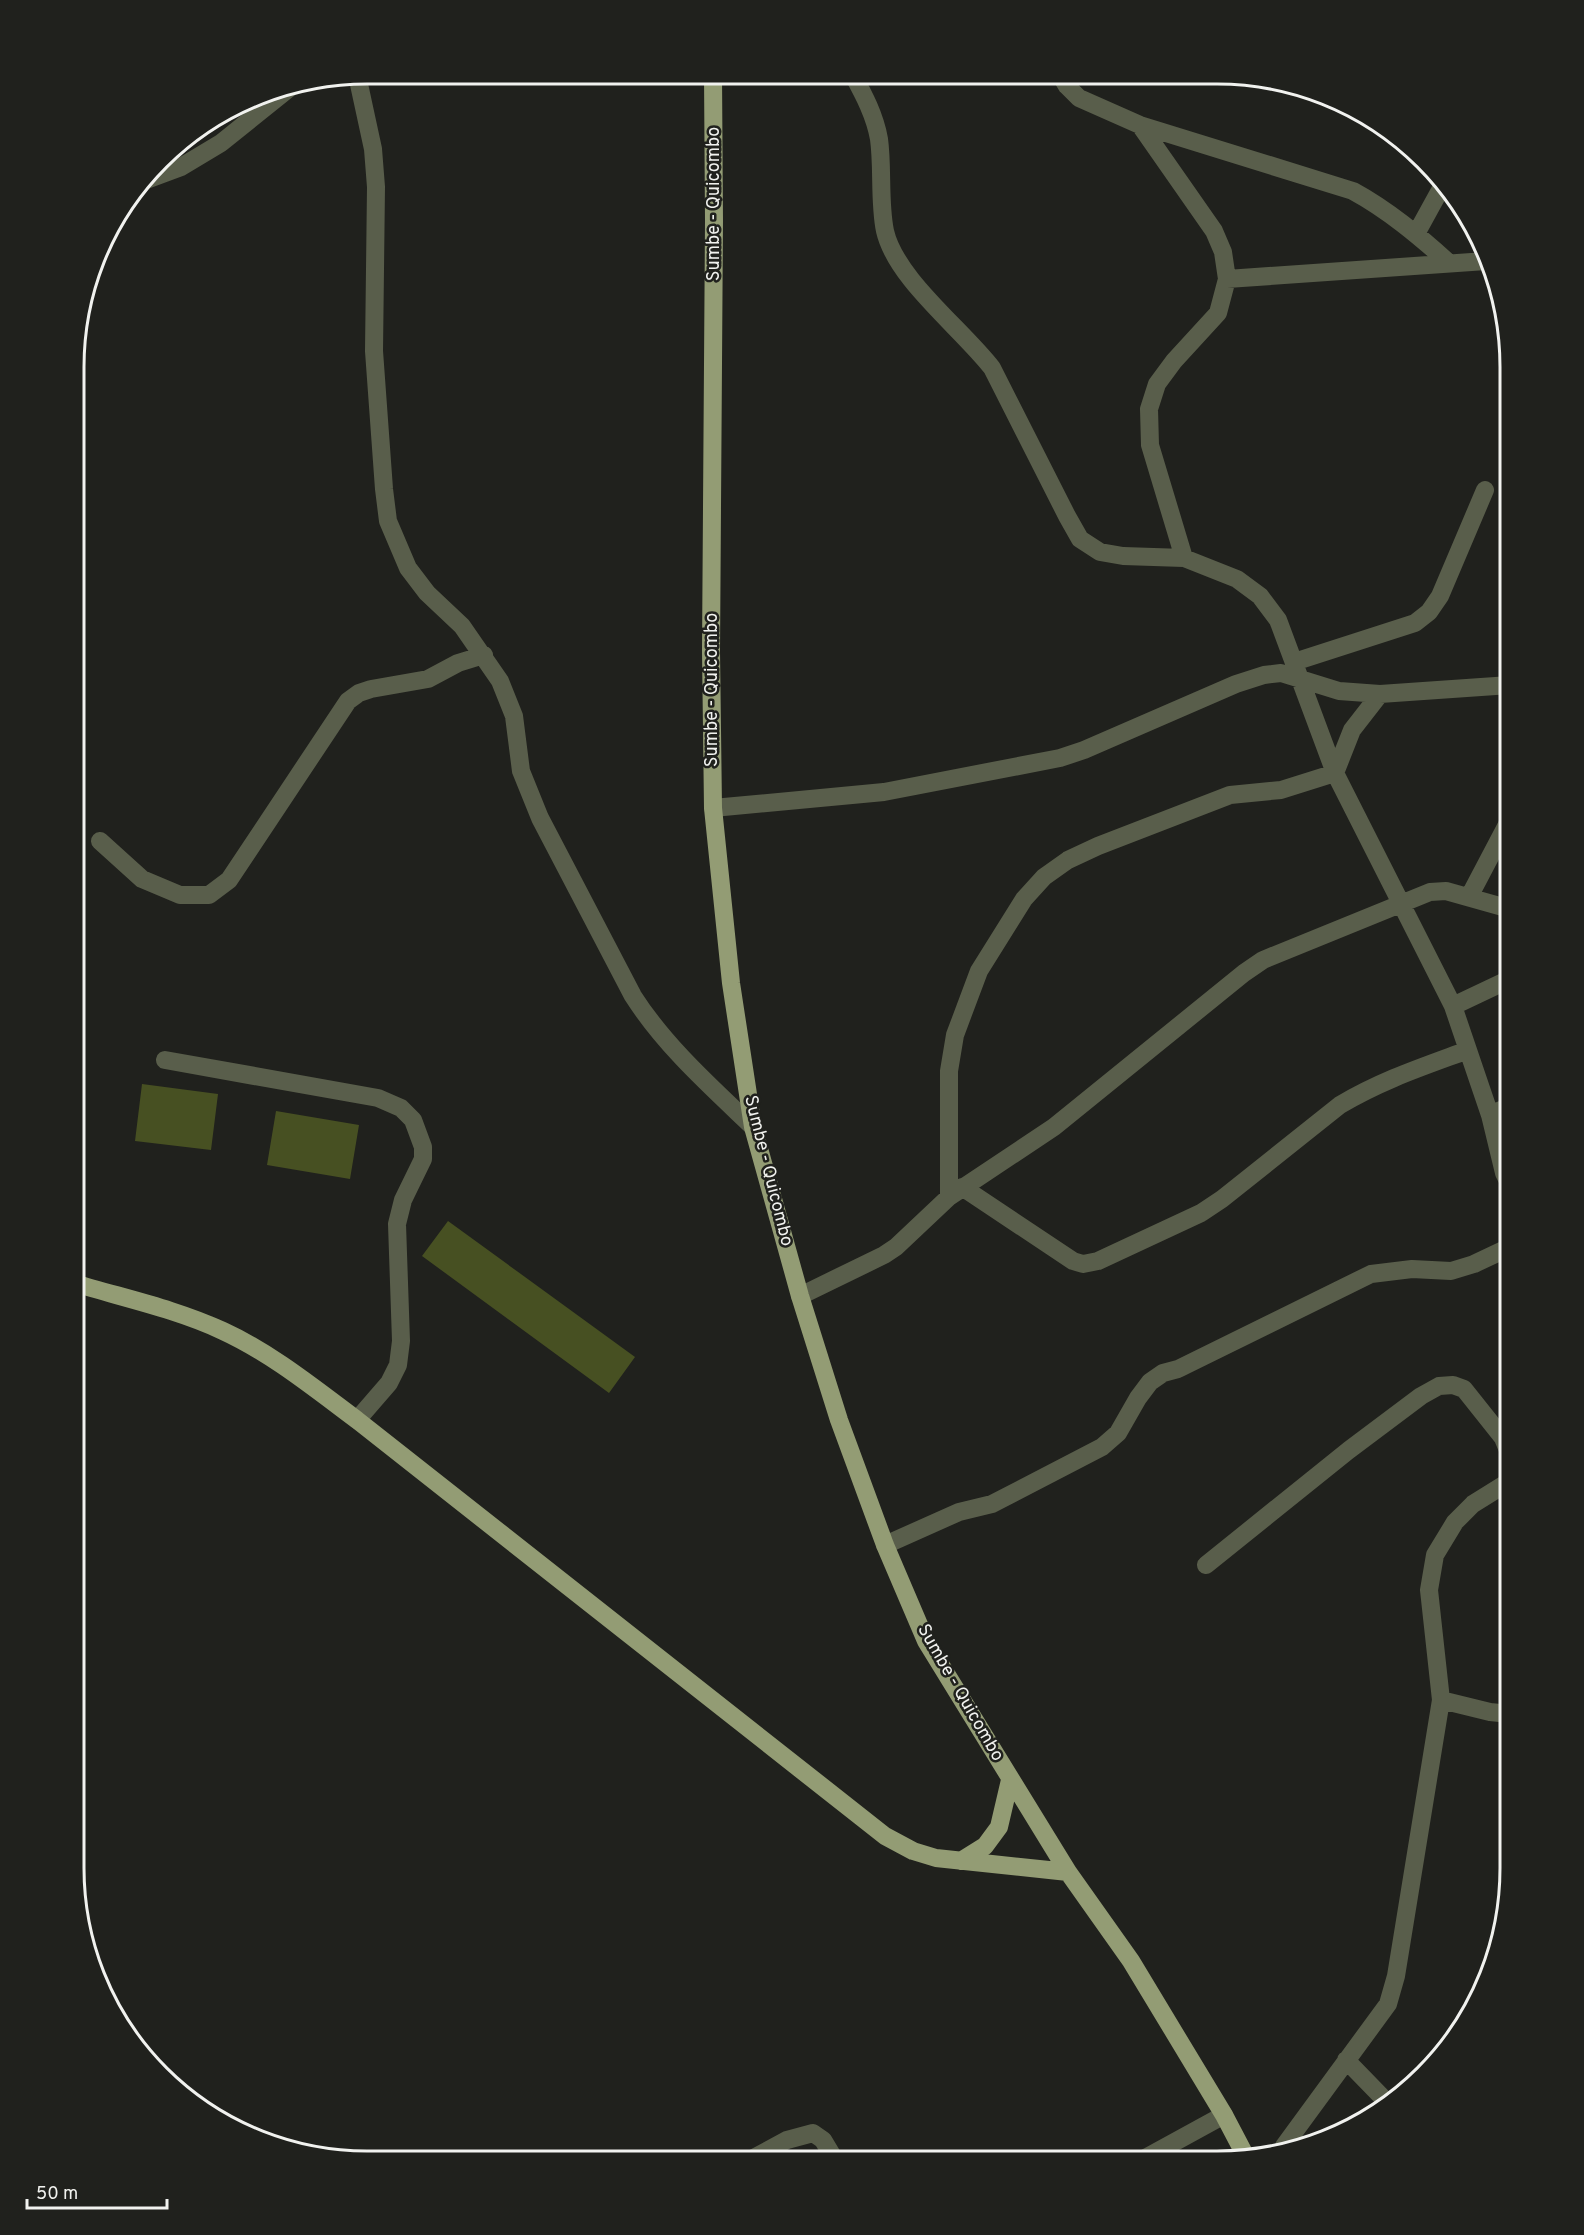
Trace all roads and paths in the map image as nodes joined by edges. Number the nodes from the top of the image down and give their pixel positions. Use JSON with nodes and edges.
{"nodes":[{"id":1,"x":359,"y":84,"type":"edge"},
{"id":2,"x":713,"y":84,"type":"edge"},
{"id":3,"x":858,"y":84,"type":"edge"},
{"id":4,"x":1066,"y":84,"type":"edge"},
{"id":5,"x":276,"y":99,"type":"edge"},
{"id":6,"x":1140,"y":125,"type":"junction"},
{"id":7,"x":159,"y":175,"type":"edge"},
{"id":8,"x":1439,"y":192,"type":"edge"},
{"id":9,"x":1416,"y":234,"type":"junction"},
{"id":10,"x":1479,"y":261,"type":"edge"},
{"id":11,"x":1449,"y":263,"type":"junction"},
{"id":12,"x":1227,"y":279,"type":"junction"},
{"id":13,"x":1485,"y":490,"type":"dead end"},
{"id":14,"x":1184,"y":558,"type":"junction"},
{"id":15,"x":484,"y":655,"type":"junction"},
{"id":16,"x":1296,"y":670,"type":"junction"},
{"id":17,"x":1500,"y":687,"type":"edge"},
{"id":18,"x":1380,"y":694,"type":"junction"},
{"id":19,"x":1335,"y":773,"type":"junction"},
{"id":20,"x":713,"y":808,"type":"junction"},
{"id":21,"x":1500,"y":838,"type":"edge"},
{"id":22,"x":100,"y":840,"type":"dead end"},
{"id":23,"x":1469,"y":897,"type":"junction"},
{"id":24,"x":1400,"y":903,"type":"junction"},
{"id":25,"x":1500,"y":906,"type":"edge"},
{"id":26,"x":1500,"y":984,"type":"edge"},
{"id":27,"x":1453,"y":1006,"type":"junction"},
{"id":28,"x":1468,"y":1050,"type":"junction"},
{"id":29,"x":165,"y":1060,"type":"dead end"},
{"id":30,"x":1500,"y":1110,"type":"edge"},
{"id":31,"x":1490,"y":1115,"type":"junction"},
{"id":32,"x":753,"y":1127,"type":"junction"},
{"id":33,"x":1500,"y":1156,"type":"edge"},
{"id":34,"x":956,"y":1192,"type":"junction"},
{"id":35,"x":1500,"y":1252,"type":"edge"},
{"id":36,"x":84,"y":1286,"type":"edge"},
{"id":37,"x":800,"y":1296,"type":"junction"},
{"id":38,"x":357,"y":1420,"type":"junction"},
{"id":39,"x":1500,"y":1434,"type":"edge"},
{"id":40,"x":1500,"y":1487,"type":"edge"},
{"id":41,"x":885,"y":1545,"type":"junction"},
{"id":42,"x":1206,"y":1565,"type":"dead end"},
{"id":43,"x":1441,"y":1700,"type":"junction"},
{"id":44,"x":1500,"y":1713,"type":"edge"},
{"id":45,"x":1010,"y":1780,"type":"junction"},
{"id":46,"x":961,"y":1861,"type":"junction"},
{"id":47,"x":1068,"y":1872,"type":"junction"},
{"id":48,"x":1346,"y":2060,"type":"junction"},
{"id":49,"x":1382,"y":2097,"type":"edge"},
{"id":50,"x":1224,"y":2115,"type":"junction"},
{"id":51,"x":1287,"y":2142,"type":"edge"},
{"id":52,"x":1242,"y":2150,"type":"edge"},
{"id":53,"x":767,"y":2151,"type":"edge"},
{"id":54,"x":830,"y":2151,"type":"edge"},
{"id":55,"x":1158,"y":2151,"type":"edge"}],
"edges":[{"from":1,"to":15,"type":"street"},
{"from":2,"to":20,"type":"main road","name":"Sumbe - Quicombo"},
{"from":3,"to":14,"type":"street"},
{"from":4,"to":6,"type":"street"},
{"from":5,"to":7,"type":"street"},
{"from":6,"to":9,"type":"street"},
{"from":6,"to":12,"type":"street"},
{"from":8,"to":9,"type":"street"},
{"from":9,"to":11,"type":"street"},
{"from":10,"to":11,"type":"street"},
{"from":11,"to":12,"type":"street"},
{"from":12,"to":14,"type":"street"},
{"from":13,"to":16,"type":"street"},
{"from":14,"to":16,"type":"street"},
{"from":15,"to":22,"type":"street"},
{"from":15,"to":32,"type":"street"},
{"from":16,"to":18,"type":"street"},
{"from":16,"to":19,"type":"street"},
{"from":16,"to":20,"type":"street"},
{"from":17,"to":18,"type":"street"},
{"from":18,"to":19,"type":"street"},
{"from":19,"to":24,"type":"street"},
{"from":19,"to":34,"type":"street"},
{"from":20,"to":32,"type":"main road","name":"Sumbe - Quicombo"},
{"from":21,"to":23,"type":"street"},
{"from":23,"to":24,"type":"street"},
{"from":23,"to":25,"type":"street"},
{"from":24,"to":27,"type":"street"},
{"from":24,"to":34,"type":"street"},
{"from":26,"to":27,"type":"street"},
{"from":27,"to":28,"type":"street"},
{"from":28,"to":31,"type":"street"},
{"from":28,"to":34,"type":"street"},
{"from":29,"to":38,"type":"street"},
{"from":30,"to":31,"type":"street"},
{"from":31,"to":33,"type":"street"},
{"from":32,"to":37,"type":"main road","name":"Sumbe - Quicombo"},
{"from":34,"to":37,"type":"street"},
{"from":35,"to":41,"type":"street"},
{"from":36,"to":38,"type":"main road"},
{"from":37,"to":41,"type":"main road","name":"Sumbe - Quicombo"},
{"from":38,"to":46,"type":"main road"},
{"from":39,"to":42,"type":"street"},
{"from":40,"to":43,"type":"street"},
{"from":41,"to":45,"type":"main road","name":"Sumbe - Quicombo"},
{"from":43,"to":44,"type":"street"},
{"from":43,"to":48,"type":"street"},
{"from":45,"to":46,"type":"main road"},
{"from":45,"to":47,"type":"main road","name":"Sumbe - Quicombo"},
{"from":46,"to":47,"type":"main road"},
{"from":47,"to":50,"type":"main road","name":"Sumbe - Quicombo"},
{"from":48,"to":49,"type":"street"},
{"from":48,"to":51,"type":"street"},
{"from":50,"to":52,"type":"main road","name":"Sumbe - Quicombo"},
{"from":50,"to":55,"type":"street"},
{"from":53,"to":54,"type":"street"}]}
